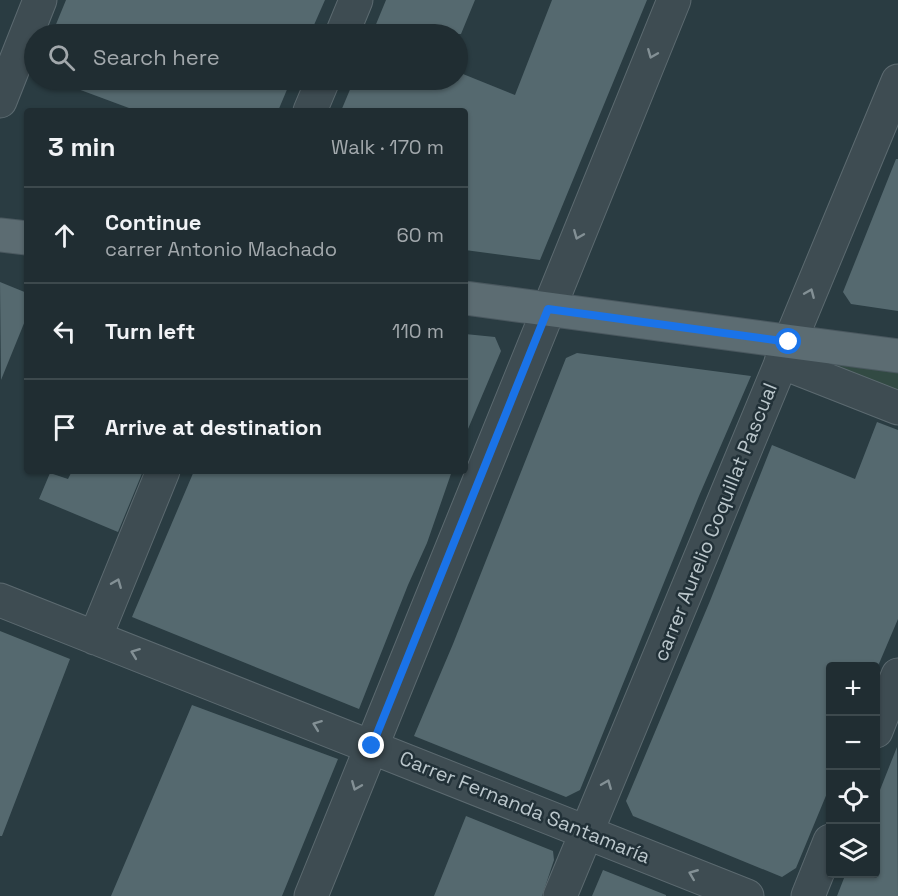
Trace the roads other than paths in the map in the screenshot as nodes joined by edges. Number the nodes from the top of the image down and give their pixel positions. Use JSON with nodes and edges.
{"nodes":[{"id":1,"x":40,"y":0,"type":"edge"},
{"id":2,"x":356,"y":0,"type":"edge"},
{"id":3,"x":674,"y":0,"type":"edge"},
{"id":4,"x":30,"y":24,"type":"edge"},
{"id":5,"x":346,"y":24,"type":"edge"},
{"id":6,"x":24,"y":40,"type":"edge"},
{"id":7,"x":898,"y":81,"type":"edge"},
{"id":8,"x":319,"y":90,"type":"edge"},
{"id":9,"x":0,"y":101,"type":"edge"},
{"id":10,"x":311,"y":108,"type":"edge"},
{"id":11,"x":0,"y":235,"type":"edge"},
{"id":12,"x":24,"y":238,"type":"edge"},
{"id":13,"x":468,"y":298,"type":"edge"},
{"id":14,"x":548,"y":309,"type":"junction"},
{"id":15,"x":785,"y":352,"type":"junction"},
{"id":16,"x":886,"y":354,"type":"edge"},
{"id":17,"x":898,"y":408,"type":"edge"},
{"id":18,"x":162,"y":474,"type":"edge"},
{"id":19,"x":0,"y":600,"type":"edge"},
{"id":20,"x":94,"y":638,"type":"junction"},
{"id":21,"x":898,"y":675,"type":"edge"},
{"id":22,"x":880,"y":720,"type":"edge"},
{"id":23,"x":372,"y":746,"type":"junction"},
{"id":24,"x":587,"y":832,"type":"junction"},
{"id":25,"x":826,"y":854,"type":"edge"},
{"id":26,"x":311,"y":896,"type":"edge"},
{"id":27,"x":560,"y":896,"type":"edge"},
{"id":28,"x":747,"y":896,"type":"edge"},
{"id":29,"x":808,"y":896,"type":"edge"}],
"edges":[{"from":1,"to":4,"type":"street"},
{"from":2,"to":5,"type":"street"},
{"from":3,"to":14,"type":"street","one_way":true},
{"from":6,"to":9,"type":"street"},
{"from":15,"to":7,"type":"street","name":"carrer Aurelio Coquillat Pascual","one_way":true},
{"from":8,"to":10,"type":"street"},
{"from":11,"to":12,"type":"main road"},
{"from":13,"to":14,"type":"main road"},
{"from":14,"to":15,"type":"main road"},
{"from":14,"to":23,"type":"street"},
{"from":15,"to":16,"type":"main road"},
{"from":15,"to":17,"type":"street"},
{"from":24,"to":15,"type":"street","name":"carrer Aurelio Coquillat Pascual","one_way":true},
{"from":20,"to":18,"type":"street","one_way":true},
{"from":19,"to":20,"type":"street","name":"Carrer Fernanda Santamaría"},
{"from":23,"to":20,"type":"street","name":"Carrer Fernanda Santamaría","one_way":true},
{"from":21,"to":22,"type":"street"},
{"from":23,"to":24,"type":"street","name":"Carrer Fernanda Santamaría"},
{"from":23,"to":26,"type":"street","one_way":true},
{"from":24,"to":27,"type":"street","name":"carrer Aurelio Coquillat Pascual"},
{"from":28,"to":24,"type":"street","name":"Carrer Fernanda Santamaría","one_way":true},
{"from":25,"to":29,"type":"street"}]}
